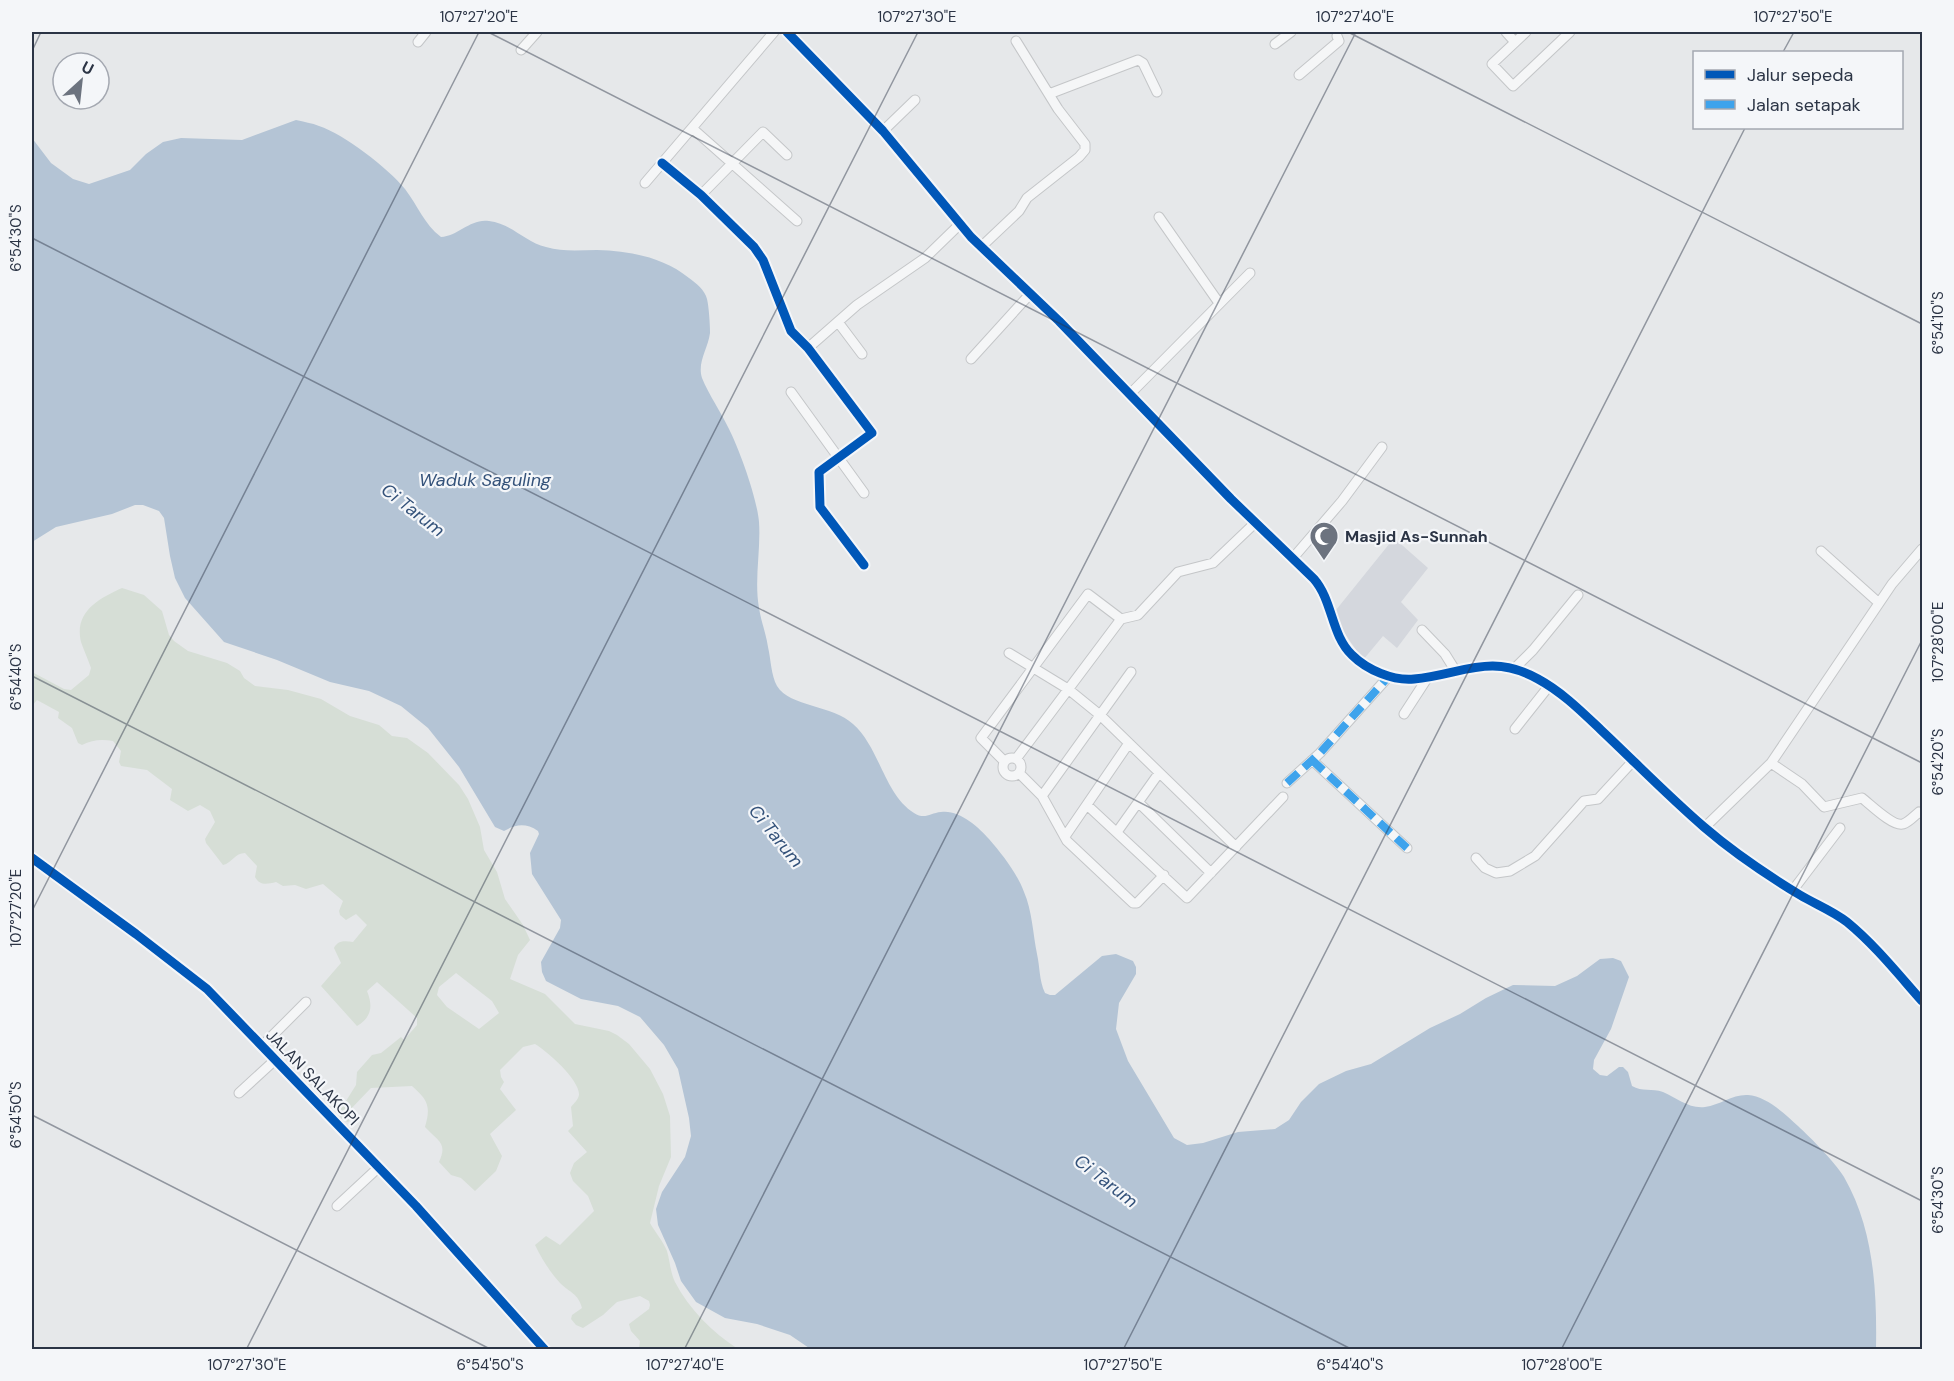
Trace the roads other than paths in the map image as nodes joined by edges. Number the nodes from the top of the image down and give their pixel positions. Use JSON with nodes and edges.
{"nodes":[{"id":1,"x":426,"y":32,"type":"edge"},
{"id":2,"x":537,"y":32,"type":"edge"},
{"id":3,"x":774,"y":32,"type":"edge"},
{"id":4,"x":787,"y":32,"type":"edge"},
{"id":5,"x":1291,"y":32,"type":"edge"},
{"id":6,"x":1506,"y":32,"type":"edge"},
{"id":7,"x":1526,"y":32,"type":"edge"},
{"id":8,"x":1570,"y":32,"type":"edge"},
{"id":9,"x":1337,"y":33,"type":"edge"},
{"id":10,"x":1016,"y":41,"type":"dead end"},
{"id":11,"x":418,"y":42,"type":"dead end"},
{"id":12,"x":1515,"y":42,"type":"junction"},
{"id":13,"x":1275,"y":44,"type":"dead end"},
{"id":14,"x":521,"y":50,"type":"dead end"},
{"id":15,"x":1299,"y":75,"type":"dead end"},
{"id":16,"x":1157,"y":92,"type":"dead end"},
{"id":17,"x":1049,"y":94,"type":"junction"},
{"id":18,"x":915,"y":100,"type":"dead end"},
{"id":19,"x":692,"y":128,"type":"junction"},
{"id":20,"x":883,"y":131,"type":"junction"},
{"id":21,"x":787,"y":155,"type":"dead end"},
{"id":22,"x":662,"y":163,"type":"junction"},
{"id":23,"x":732,"y":163,"type":"junction"},
{"id":24,"x":645,"y":183,"type":"dead end"},
{"id":25,"x":701,"y":195,"type":"junction"},
{"id":26,"x":1159,"y":217,"type":"dead end"},
{"id":27,"x":797,"y":221,"type":"dead end"},
{"id":28,"x":959,"y":225,"type":"junction"},
{"id":29,"x":981,"y":247,"type":"junction"},
{"id":30,"x":1250,"y":273,"type":"dead end"},
{"id":31,"x":1030,"y":294,"type":"junction"},
{"id":32,"x":1219,"y":303,"type":"junction"},
{"id":33,"x":838,"y":322,"type":"junction"},
{"id":34,"x":808,"y":348,"type":"junction"},
{"id":35,"x":862,"y":354,"type":"dead end"},
{"id":36,"x":971,"y":359,"type":"dead end"},
{"id":37,"x":791,"y":392,"type":"dead end"},
{"id":38,"x":1130,"y":394,"type":"junction"},
{"id":39,"x":1382,"y":447,"type":"dead end"},
{"id":40,"x":839,"y":458,"type":"junction"},
{"id":41,"x":864,"y":493,"type":"dead end"},
{"id":42,"x":1256,"y":522,"type":"junction"},
{"id":43,"x":1923,"y":549,"type":"edge"},
{"id":44,"x":1821,"y":551,"type":"dead end"},
{"id":45,"x":1293,"y":558,"type":"junction"},
{"id":46,"x":864,"y":566,"type":"dead end"},
{"id":47,"x":1578,"y":595,"type":"dead end"},
{"id":48,"x":1879,"y":603,"type":"junction"},
{"id":49,"x":1121,"y":619,"type":"junction"},
{"id":50,"x":1422,"y":630,"type":"dead end"},
{"id":51,"x":1009,"y":653,"type":"dead end"},
{"id":52,"x":1033,"y":668,"type":"junction"},
{"id":53,"x":1515,"y":668,"type":"junction"},
{"id":54,"x":1455,"y":670,"type":"junction"},
{"id":55,"x":1131,"y":672,"type":"dead end"},
{"id":56,"x":1389,"y":676,"type":"junction"},
{"id":57,"x":1428,"y":677,"type":"junction"},
{"id":58,"x":1549,"y":686,"type":"junction"},
{"id":59,"x":1068,"y":689,"type":"junction"},
{"id":60,"x":1404,"y":714,"type":"dead end"},
{"id":61,"x":1100,"y":715,"type":"junction"},
{"id":62,"x":1515,"y":729,"type":"dead end"},
{"id":63,"x":1129,"y":743,"type":"junction"},
{"id":64,"x":1016,"y":759,"type":"junction"},
{"id":65,"x":1312,"y":760,"type":"junction"},
{"id":66,"x":1634,"y":760,"type":"junction"},
{"id":67,"x":1004,"y":762,"type":"junction"},
{"id":68,"x":1771,"y":763,"type":"junction"},
{"id":69,"x":1019,"y":773,"type":"junction"},
{"id":70,"x":1160,"y":773,"type":"junction"},
{"id":71,"x":1287,"y":783,"type":"dead end"},
{"id":72,"x":1042,"y":796,"type":"junction"},
{"id":73,"x":1283,"y":797,"type":"dead end"},
{"id":74,"x":1138,"y":802,"type":"junction"},
{"id":75,"x":1087,"y":805,"type":"junction"},
{"id":76,"x":1923,"y":814,"type":"edge"},
{"id":77,"x":1705,"y":828,"type":"junction"},
{"id":78,"x":1840,"y":828,"type":"dead end"},
{"id":79,"x":1117,"y":832,"type":"junction"},
{"id":80,"x":1066,"y":835,"type":"junction"},
{"id":81,"x":1236,"y":847,"type":"junction"},
{"id":82,"x":1407,"y":848,"type":"dead end"},
{"id":83,"x":32,"y":858,"type":"edge"},
{"id":84,"x":1476,"y":858,"type":"dead end"},
{"id":85,"x":1771,"y":863,"type":"dead end"},
{"id":86,"x":1763,"y":871,"type":"junction"},
{"id":87,"x":1211,"y":873,"type":"junction"},
{"id":88,"x":1164,"y":875,"type":"junction"},
{"id":89,"x":1793,"y":891,"type":"junction"},
{"id":90,"x":1923,"y":1001,"type":"edge"},
{"id":91,"x":306,"y":1002,"type":"dead end"},
{"id":92,"x":262,"y":1046,"type":"junction"},
{"id":93,"x":274,"y":1060,"type":"junction"},
{"id":94,"x":239,"y":1093,"type":"dead end"},
{"id":95,"x":379,"y":1167,"type":"junction"},
{"id":96,"x":337,"y":1206,"type":"dead end"},
{"id":97,"x":545,"y":1350,"type":"edge"}],
"edges":[{"from":1,"to":11,"type":"street"},
{"from":2,"to":14,"type":"street"},
{"from":3,"to":19,"type":"street"},
{"from":4,"to":20,"type":"street"},
{"from":5,"to":13,"type":"street"},
{"from":6,"to":12,"type":"street"},
{"from":7,"to":12,"type":"street"},
{"from":8,"to":12,"type":"street"},
{"from":9,"to":15,"type":"street"},
{"from":10,"to":17,"type":"street"},
{"from":16,"to":17,"type":"street"},
{"from":17,"to":29,"type":"street"},
{"from":18,"to":20,"type":"street"},
{"from":19,"to":22,"type":"street"},
{"from":19,"to":23,"type":"street"},
{"from":20,"to":28,"type":"street"},
{"from":21,"to":23,"type":"street"},
{"from":22,"to":24,"type":"street"},
{"from":22,"to":25,"type":"street"},
{"from":23,"to":25,"type":"street"},
{"from":23,"to":27,"type":"street"},
{"from":25,"to":34,"type":"street"},
{"from":26,"to":32,"type":"street"},
{"from":28,"to":29,"type":"street"},
{"from":28,"to":33,"type":"street"},
{"from":29,"to":31,"type":"street"},
{"from":30,"to":32,"type":"street"},
{"from":31,"to":36,"type":"street"},
{"from":31,"to":38,"type":"street"},
{"from":32,"to":38,"type":"street"},
{"from":33,"to":34,"type":"street"},
{"from":33,"to":35,"type":"street"},
{"from":34,"to":40,"type":"street"},
{"from":37,"to":40,"type":"street"},
{"from":38,"to":42,"type":"street"},
{"from":39,"to":45,"type":"street"},
{"from":40,"to":41,"type":"street"},
{"from":40,"to":46,"type":"street"},
{"from":42,"to":45,"type":"street"},
{"from":42,"to":49,"type":"street"},
{"from":43,"to":48,"type":"street"},
{"from":44,"to":48,"type":"street"},
{"from":45,"to":56,"type":"street"},
{"from":47,"to":53,"type":"street"},
{"from":48,"to":68,"type":"street"},
{"from":49,"to":52,"type":"street"},
{"from":49,"to":59,"type":"street"},
{"from":50,"to":54,"type":"street"},
{"from":51,"to":52,"type":"street"},
{"from":52,"to":59,"type":"street"},
{"from":52,"to":67,"type":"street"},
{"from":53,"to":54,"type":"street"},
{"from":53,"to":58,"type":"street"},
{"from":54,"to":57,"type":"street"},
{"from":55,"to":61,"type":"street"},
{"from":56,"to":57,"type":"street"},
{"from":56,"to":65,"type":"street"},
{"from":57,"to":60,"type":"street"},
{"from":58,"to":62,"type":"street"},
{"from":58,"to":66,"type":"street"},
{"from":59,"to":61,"type":"street"},
{"from":59,"to":64,"type":"street"},
{"from":61,"to":63,"type":"street"},
{"from":61,"to":72,"type":"street"},
{"from":63,"to":70,"type":"street"},
{"from":63,"to":75,"type":"street"},
{"from":64,"to":67,"type":"street"},
{"from":64,"to":69,"type":"street"},
{"from":65,"to":71,"type":"street"},
{"from":65,"to":82,"type":"street"},
{"from":66,"to":77,"type":"street"},
{"from":66,"to":84,"type":"street"},
{"from":67,"to":69,"type":"street"},
{"from":68,"to":76,"type":"street"},
{"from":68,"to":77,"type":"street"},
{"from":69,"to":72,"type":"street"},
{"from":70,"to":74,"type":"street"},
{"from":70,"to":81,"type":"street"},
{"from":72,"to":80,"type":"street"},
{"from":73,"to":81,"type":"street"},
{"from":74,"to":79,"type":"street"},
{"from":74,"to":87,"type":"street"},
{"from":75,"to":79,"type":"street"},
{"from":75,"to":80,"type":"street"},
{"from":77,"to":86,"type":"street"},
{"from":78,"to":89,"type":"street"},
{"from":79,"to":88,"type":"street"},
{"from":80,"to":88,"type":"street"},
{"from":81,"to":87,"type":"street"},
{"from":83,"to":92,"type":"street","name":"JALAN SALAKOPI"},
{"from":85,"to":86,"type":"street"},
{"from":86,"to":89,"type":"street"},
{"from":87,"to":88,"type":"street"},
{"from":89,"to":90,"type":"street"},
{"from":91,"to":92,"type":"street"},
{"from":92,"to":93,"type":"street","name":"JALAN SALAKOPI"},
{"from":93,"to":94,"type":"street"},
{"from":93,"to":95,"type":"street","name":"JALAN SALAKOPI"},
{"from":95,"to":96,"type":"street"},
{"from":95,"to":97,"type":"street","name":"JALAN SALAKOPI"}]}
